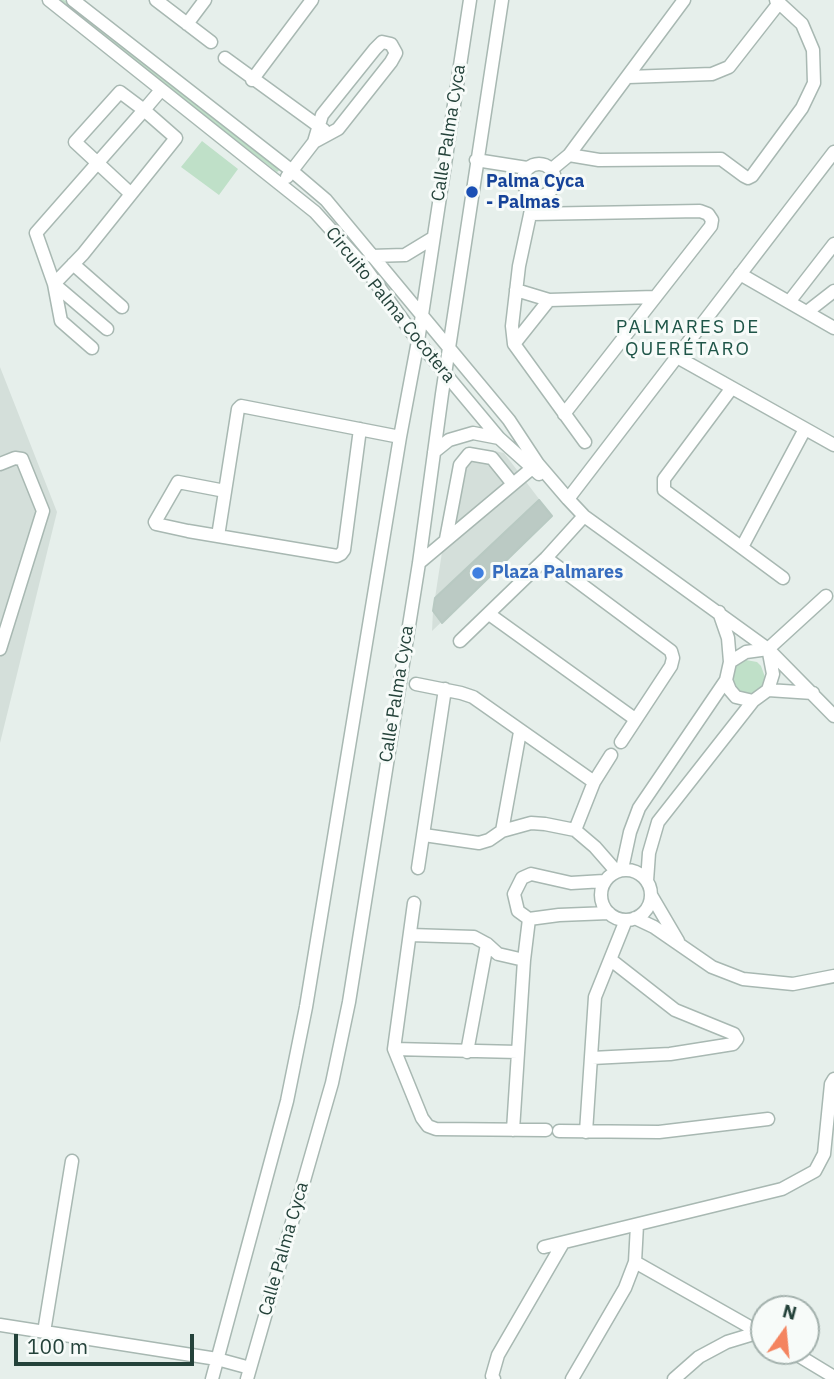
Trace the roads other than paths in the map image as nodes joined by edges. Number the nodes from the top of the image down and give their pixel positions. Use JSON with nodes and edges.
{"nodes":[{"id":1,"x":49,"y":0,"type":"edge"},
{"id":2,"x":74,"y":0,"type":"edge"},
{"id":3,"x":156,"y":0,"type":"edge"},
{"id":4,"x":205,"y":0,"type":"edge"},
{"id":5,"x":312,"y":0,"type":"edge"},
{"id":6,"x":470,"y":0,"type":"edge"},
{"id":7,"x":502,"y":0,"type":"edge"},
{"id":8,"x":684,"y":0,"type":"edge"},
{"id":9,"x":778,"y":1,"type":"edge"},
{"id":10,"x":187,"y":24,"type":"junction"},
{"id":11,"x":211,"y":42,"type":"dead end"},
{"id":12,"x":225,"y":58,"type":"dead end"},
{"id":13,"x":628,"y":77,"type":"junction"},
{"id":14,"x":253,"y":80,"type":"junction"},
{"id":15,"x":161,"y":90,"type":"junction"},
{"id":16,"x":144,"y":110,"type":"junction"},
{"id":17,"x":318,"y":126,"type":"junction"},
{"id":18,"x":330,"y":134,"type":"junction"},
{"id":19,"x":314,"y":142,"type":"junction"},
{"id":20,"x":834,"y":152,"type":"edge"},
{"id":21,"x":569,"y":155,"type":"junction"},
{"id":22,"x":97,"y":163,"type":"junction"},
{"id":23,"x":476,"y":163,"type":"junction"},
{"id":24,"x":552,"y":169,"type":"junction"},
{"id":25,"x":292,"y":171,"type":"junction"},
{"id":26,"x":525,"y":173,"type":"junction"},
{"id":27,"x":280,"y":185,"type":"junction"},
{"id":28,"x":131,"y":194,"type":"junction"},
{"id":29,"x":534,"y":195,"type":"junction"},
{"id":30,"x":530,"y":214,"type":"junction"},
{"id":31,"x":433,"y":238,"type":"junction"},
{"id":32,"x":834,"y":244,"type":"edge"},
{"id":33,"x":371,"y":256,"type":"junction"},
{"id":34,"x":73,"y":264,"type":"junction"},
{"id":35,"x":740,"y":274,"type":"junction"},
{"id":36,"x":54,"y":284,"type":"junction"},
{"id":37,"x":516,"y":290,"type":"junction"},
{"id":38,"x":834,"y":291,"type":"edge"},
{"id":39,"x":655,"y":297,"type":"junction"},
{"id":40,"x":549,"y":300,"type":"junction"},
{"id":41,"x":789,"y":302,"type":"junction"},
{"id":42,"x":122,"y":307,"type":"dead end"},
{"id":43,"x":807,"y":312,"type":"junction"},
{"id":44,"x":422,"y":317,"type":"junction"},
{"id":45,"x":834,"y":328,"type":"edge"},
{"id":46,"x":107,"y":330,"type":"dead end"},
{"id":47,"x":418,"y":341,"type":"junction"},
{"id":48,"x":514,"y":344,"type":"junction"},
{"id":49,"x":92,"y":348,"type":"dead end"},
{"id":50,"x":449,"y":348,"type":"junction"},
{"id":51,"x":677,"y":357,"type":"junction"},
{"id":52,"x":445,"y":373,"type":"junction"},
{"id":53,"x":731,"y":389,"type":"junction"},
{"id":54,"x":564,"y":414,"type":"junction"},
{"id":55,"x":360,"y":429,"type":"junction"},
{"id":56,"x":805,"y":429,"type":"junction"},
{"id":57,"x":400,"y":437,"type":"junction"},
{"id":58,"x":499,"y":438,"type":"junction"},
{"id":59,"x":585,"y":442,"type":"dead end"},
{"id":60,"x":834,"y":445,"type":"edge"},
{"id":61,"x":434,"y":452,"type":"junction"},
{"id":62,"x":0,"y":464,"type":"edge"},
{"id":63,"x":535,"y":466,"type":"junction"},
{"id":64,"x":513,"y":484,"type":"junction"},
{"id":65,"x":225,"y":491,"type":"junction"},
{"id":66,"x":568,"y":499,"type":"junction"},
{"id":67,"x":584,"y":516,"type":"junction"},
{"id":68,"x":218,"y":536,"type":"junction"},
{"id":69,"x":446,"y":539,"type":"junction"},
{"id":70,"x":743,"y":547,"type":"junction"},
{"id":71,"x":546,"y":558,"type":"junction"},
{"id":72,"x":419,"y":563,"type":"junction"},
{"id":73,"x":783,"y":578,"type":"dead end"},
{"id":74,"x":826,"y":596,"type":"dead end"},
{"id":75,"x":719,"y":612,"type":"junction"},
{"id":76,"x":489,"y":614,"type":"junction"},
{"id":77,"x":460,"y":641,"type":"dead end"},
{"id":78,"x":0,"y":649,"type":"edge"},
{"id":79,"x":768,"y":649,"type":"junction"},
{"id":80,"x":730,"y":662,"type":"junction"},
{"id":81,"x":726,"y":680,"type":"junction"},
{"id":82,"x":416,"y":684,"type":"dead end"},
{"id":83,"x":445,"y":689,"type":"junction"},
{"id":84,"x":768,"y":690,"type":"junction"},
{"id":85,"x":813,"y":693,"type":"junction"},
{"id":86,"x":752,"y":701,"type":"junction"},
{"id":87,"x":834,"y":716,"type":"edge"},
{"id":88,"x":635,"y":719,"type":"junction"},
{"id":89,"x":520,"y":732,"type":"junction"},
{"id":90,"x":621,"y":742,"type":"dead end"},
{"id":91,"x":611,"y":755,"type":"dead end"},
{"id":92,"x":594,"y":782,"type":"junction"},
{"id":93,"x":575,"y":830,"type":"junction"},
{"id":94,"x":502,"y":831,"type":"junction"},
{"id":95,"x":424,"y":835,"type":"junction"},
{"id":96,"x":418,"y":868,"type":"dead end"},
{"id":97,"x":613,"y":874,"type":"junction"},
{"id":98,"x":647,"y":881,"type":"junction"},
{"id":99,"x":651,"y":895,"type":"junction"},
{"id":100,"x":414,"y":903,"type":"dead end"},
{"id":101,"x":608,"y":914,"type":"junction"},
{"id":102,"x":630,"y":919,"type":"junction"},
{"id":103,"x":528,"y":925,"type":"junction"},
{"id":104,"x":410,"y":935,"type":"junction"},
{"id":105,"x":487,"y":944,"type":"junction"},
{"id":106,"x":682,"y":947,"type":"junction"},
{"id":107,"x":524,"y":960,"type":"junction"},
{"id":108,"x":611,"y":960,"type":"junction"},
{"id":109,"x":834,"y":976,"type":"edge"},
{"id":110,"x":394,"y":1049,"type":"junction"},
{"id":111,"x":467,"y":1052,"type":"junction"},
{"id":112,"x":518,"y":1052,"type":"junction"},
{"id":113,"x":592,"y":1058,"type":"junction"},
{"id":114,"x":834,"y":1079,"type":"edge"},
{"id":115,"x":768,"y":1119,"type":"dead end"},
{"id":116,"x":513,"y":1130,"type":"junction"},
{"id":117,"x":586,"y":1132,"type":"junction"},
{"id":118,"x":72,"y":1161,"type":"dead end"},
{"id":119,"x":637,"y":1225,"type":"junction"},
{"id":120,"x":563,"y":1243,"type":"junction"},
{"id":121,"x":544,"y":1247,"type":"dead end"},
{"id":122,"x":635,"y":1262,"type":"junction"},
{"id":123,"x":0,"y":1325,"type":"edge"},
{"id":124,"x":750,"y":1326,"type":"edge"},
{"id":125,"x":44,"y":1332,"type":"junction"},
{"id":126,"x":750,"y":1336,"type":"edge"},
{"id":127,"x":218,"y":1359,"type":"junction"},
{"id":128,"x":814,"y":1365,"type":"edge"},
{"id":129,"x":248,"y":1373,"type":"edge"},
{"id":130,"x":834,"y":1377,"type":"edge"},
{"id":131,"x":212,"y":1379,"type":"edge"},
{"id":132,"x":494,"y":1379,"type":"edge"},
{"id":133,"x":572,"y":1379,"type":"edge"},
{"id":134,"x":674,"y":1379,"type":"edge"}],
"edges":[{"from":1,"to":15,"type":"street","name":"Circuito Palma Cocotera"},
{"from":2,"to":25,"type":"street","name":"Circuito Palma Cocotera"},
{"from":3,"to":10,"type":"street"},
{"from":4,"to":10,"type":"street"},
{"from":5,"to":14,"type":"street"},
{"from":6,"to":31,"type":"street","name":"Calle Palma Cyca"},
{"from":7,"to":23,"type":"street","name":"Calle Palma Cyca"},
{"from":8,"to":13,"type":"street"},
{"from":9,"to":13,"type":"street"},
{"from":9,"to":21,"type":"street"},
{"from":10,"to":11,"type":"street"},
{"from":12,"to":14,"type":"street"},
{"from":13,"to":21,"type":"street"},
{"from":14,"to":17,"type":"street"},
{"from":15,"to":16,"type":"street"},
{"from":15,"to":27,"type":"street","name":"Circuito Palma Cocotera"},
{"from":16,"to":22,"type":"street"},
{"from":16,"to":22,"type":"street"},
{"from":16,"to":28,"type":"street"},
{"from":17,"to":18,"type":"street"},
{"from":17,"to":18,"type":"street"},
{"from":17,"to":19,"type":"street"},
{"from":18,"to":19,"type":"street"},
{"from":19,"to":25,"type":"street"},
{"from":20,"to":35,"type":"street"},
{"from":21,"to":24,"type":"street"},
{"from":22,"to":28,"type":"street"},
{"from":22,"to":36,"type":"street"},
{"from":23,"to":26,"type":"street"},
{"from":23,"to":50,"type":"street","name":"Calle Palma Cyca"},
{"from":24,"to":26,"type":"street"},
{"from":24,"to":29,"type":"street"},
{"from":25,"to":27,"type":"street"},
{"from":25,"to":33,"type":"street","name":"Circuito Palma Cocotera"},
{"from":26,"to":29,"type":"street"},
{"from":27,"to":47,"type":"street","name":"Circuito Palma Cocotera"},
{"from":28,"to":34,"type":"street"},
{"from":29,"to":30,"type":"street"},
{"from":30,"to":37,"type":"street"},
{"from":30,"to":39,"type":"street"},
{"from":31,"to":33,"type":"street"},
{"from":31,"to":44,"type":"street","name":"Calle Palma Cyca"},
{"from":32,"to":41,"type":"street"},
{"from":33,"to":44,"type":"street","name":"Circuito Palma Cocotera"},
{"from":34,"to":36,"type":"street"},
{"from":34,"to":42,"type":"street"},
{"from":35,"to":41,"type":"street"},
{"from":35,"to":51,"type":"street"},
{"from":36,"to":46,"type":"street"},
{"from":36,"to":49,"type":"street"},
{"from":37,"to":40,"type":"street"},
{"from":37,"to":48,"type":"street"},
{"from":38,"to":43,"type":"street"},
{"from":39,"to":40,"type":"street"},
{"from":39,"to":54,"type":"street"},
{"from":40,"to":48,"type":"street"},
{"from":41,"to":43,"type":"street"},
{"from":43,"to":45,"type":"street"},
{"from":44,"to":47,"type":"street","name":"Calle Palma Cyca"},
{"from":44,"to":50,"type":"street","name":"Circuito Palma Cocotera"},
{"from":47,"to":52,"type":"street","name":"Circuito Palma Cocotera"},
{"from":47,"to":57,"type":"street","name":"Calle Palma Cyca"},
{"from":48,"to":54,"type":"street"},
{"from":50,"to":52,"type":"street","name":"Calle Palma Cyca"},
{"from":50,"to":63,"type":"street","name":"Circuito Palma Cocotera"},
{"from":51,"to":53,"type":"street"},
{"from":51,"to":66,"type":"street"},
{"from":52,"to":58,"type":"street","name":"Circuito Palma Cocotera"},
{"from":52,"to":61,"type":"street","name":"Calle Palma Cyca"},
{"from":53,"to":56,"type":"street"},
{"from":53,"to":70,"type":"street"},
{"from":54,"to":59,"type":"street"},
{"from":55,"to":57,"type":"street"},
{"from":55,"to":65,"type":"street"},
{"from":55,"to":68,"type":"street"},
{"from":56,"to":60,"type":"street"},
{"from":56,"to":70,"type":"street"},
{"from":57,"to":127,"type":"street","name":"Calle Palma Cyca"},
{"from":58,"to":61,"type":"street"},
{"from":58,"to":63,"type":"street","name":"Circuito Palma Cocotera"},
{"from":61,"to":72,"type":"street","name":"Calle Palma Cyca"},
{"from":62,"to":78,"type":"street"},
{"from":63,"to":64,"type":"street"},
{"from":63,"to":66,"type":"street","name":"Circuito Palma Cocotera"},
{"from":64,"to":69,"type":"street"},
{"from":64,"to":69,"type":"street"},
{"from":65,"to":68,"type":"street"},
{"from":65,"to":68,"type":"street"},
{"from":66,"to":67,"type":"street","name":"Circuito Palma Cocotera"},
{"from":67,"to":71,"type":"street"},
{"from":67,"to":75,"type":"street","name":"Circuito Palma Cocotera"},
{"from":69,"to":72,"type":"street"},
{"from":70,"to":73,"type":"street"},
{"from":71,"to":76,"type":"street"},
{"from":71,"to":88,"type":"street"},
{"from":72,"to":129,"type":"street","name":"Calle Palma Cyca"},
{"from":74,"to":79,"type":"street"},
{"from":75,"to":79,"type":"street","name":"Circuito Palma Cocotera"},
{"from":75,"to":80,"type":"street"},
{"from":76,"to":77,"type":"street"},
{"from":76,"to":88,"type":"street"},
{"from":79,"to":80,"type":"street"},
{"from":79,"to":84,"type":"street"},
{"from":79,"to":85,"type":"street","name":"Circuito Palma Cocotera"},
{"from":80,"to":81,"type":"street"},
{"from":81,"to":86,"type":"street"},
{"from":81,"to":97,"type":"street"},
{"from":82,"to":83,"type":"street"},
{"from":83,"to":89,"type":"street"},
{"from":83,"to":95,"type":"street"},
{"from":84,"to":85,"type":"street"},
{"from":84,"to":86,"type":"street"},
{"from":85,"to":87,"type":"street","name":"Circuito Palma Cocotera"},
{"from":86,"to":98,"type":"street"},
{"from":88,"to":90,"type":"street"},
{"from":89,"to":92,"type":"street"},
{"from":89,"to":94,"type":"street"},
{"from":91,"to":92,"type":"street"},
{"from":92,"to":93,"type":"street"},
{"from":93,"to":94,"type":"street"},
{"from":93,"to":97,"type":"street"},
{"from":94,"to":95,"type":"street"},
{"from":95,"to":96,"type":"street"},
{"from":97,"to":98,"type":"street"},
{"from":97,"to":101,"type":"street"},
{"from":97,"to":103,"type":"street"},
{"from":98,"to":99,"type":"street"},
{"from":99,"to":102,"type":"street"},
{"from":99,"to":106,"type":"street"},
{"from":100,"to":104,"type":"street"},
{"from":101,"to":102,"type":"street"},
{"from":101,"to":103,"type":"street"},
{"from":102,"to":106,"type":"street"},
{"from":102,"to":108,"type":"street"},
{"from":103,"to":107,"type":"street"},
{"from":104,"to":105,"type":"street"},
{"from":104,"to":110,"type":"street"},
{"from":105,"to":107,"type":"street"},
{"from":105,"to":111,"type":"street"},
{"from":106,"to":109,"type":"street"},
{"from":107,"to":112,"type":"street"},
{"from":108,"to":113,"type":"street"},
{"from":108,"to":113,"type":"street"},
{"from":110,"to":111,"type":"street"},
{"from":110,"to":116,"type":"street"},
{"from":111,"to":112,"type":"street"},
{"from":112,"to":116,"type":"street"},
{"from":113,"to":117,"type":"street"},
{"from":114,"to":119,"type":"street"},
{"from":115,"to":117,"type":"street"},
{"from":116,"to":117,"type":"street"},
{"from":118,"to":125,"type":"street"},
{"from":119,"to":120,"type":"street"},
{"from":119,"to":122,"type":"street"},
{"from":120,"to":121,"type":"street"},
{"from":120,"to":132,"type":"street"},
{"from":122,"to":124,"type":"street"},
{"from":122,"to":133,"type":"street"},
{"from":123,"to":125,"type":"street"},
{"from":125,"to":127,"type":"street"},
{"from":126,"to":134,"type":"street"},
{"from":127,"to":129,"type":"street"},
{"from":127,"to":131,"type":"street","name":"Calle Palma Cyca"},
{"from":128,"to":130,"type":"street"}]}
